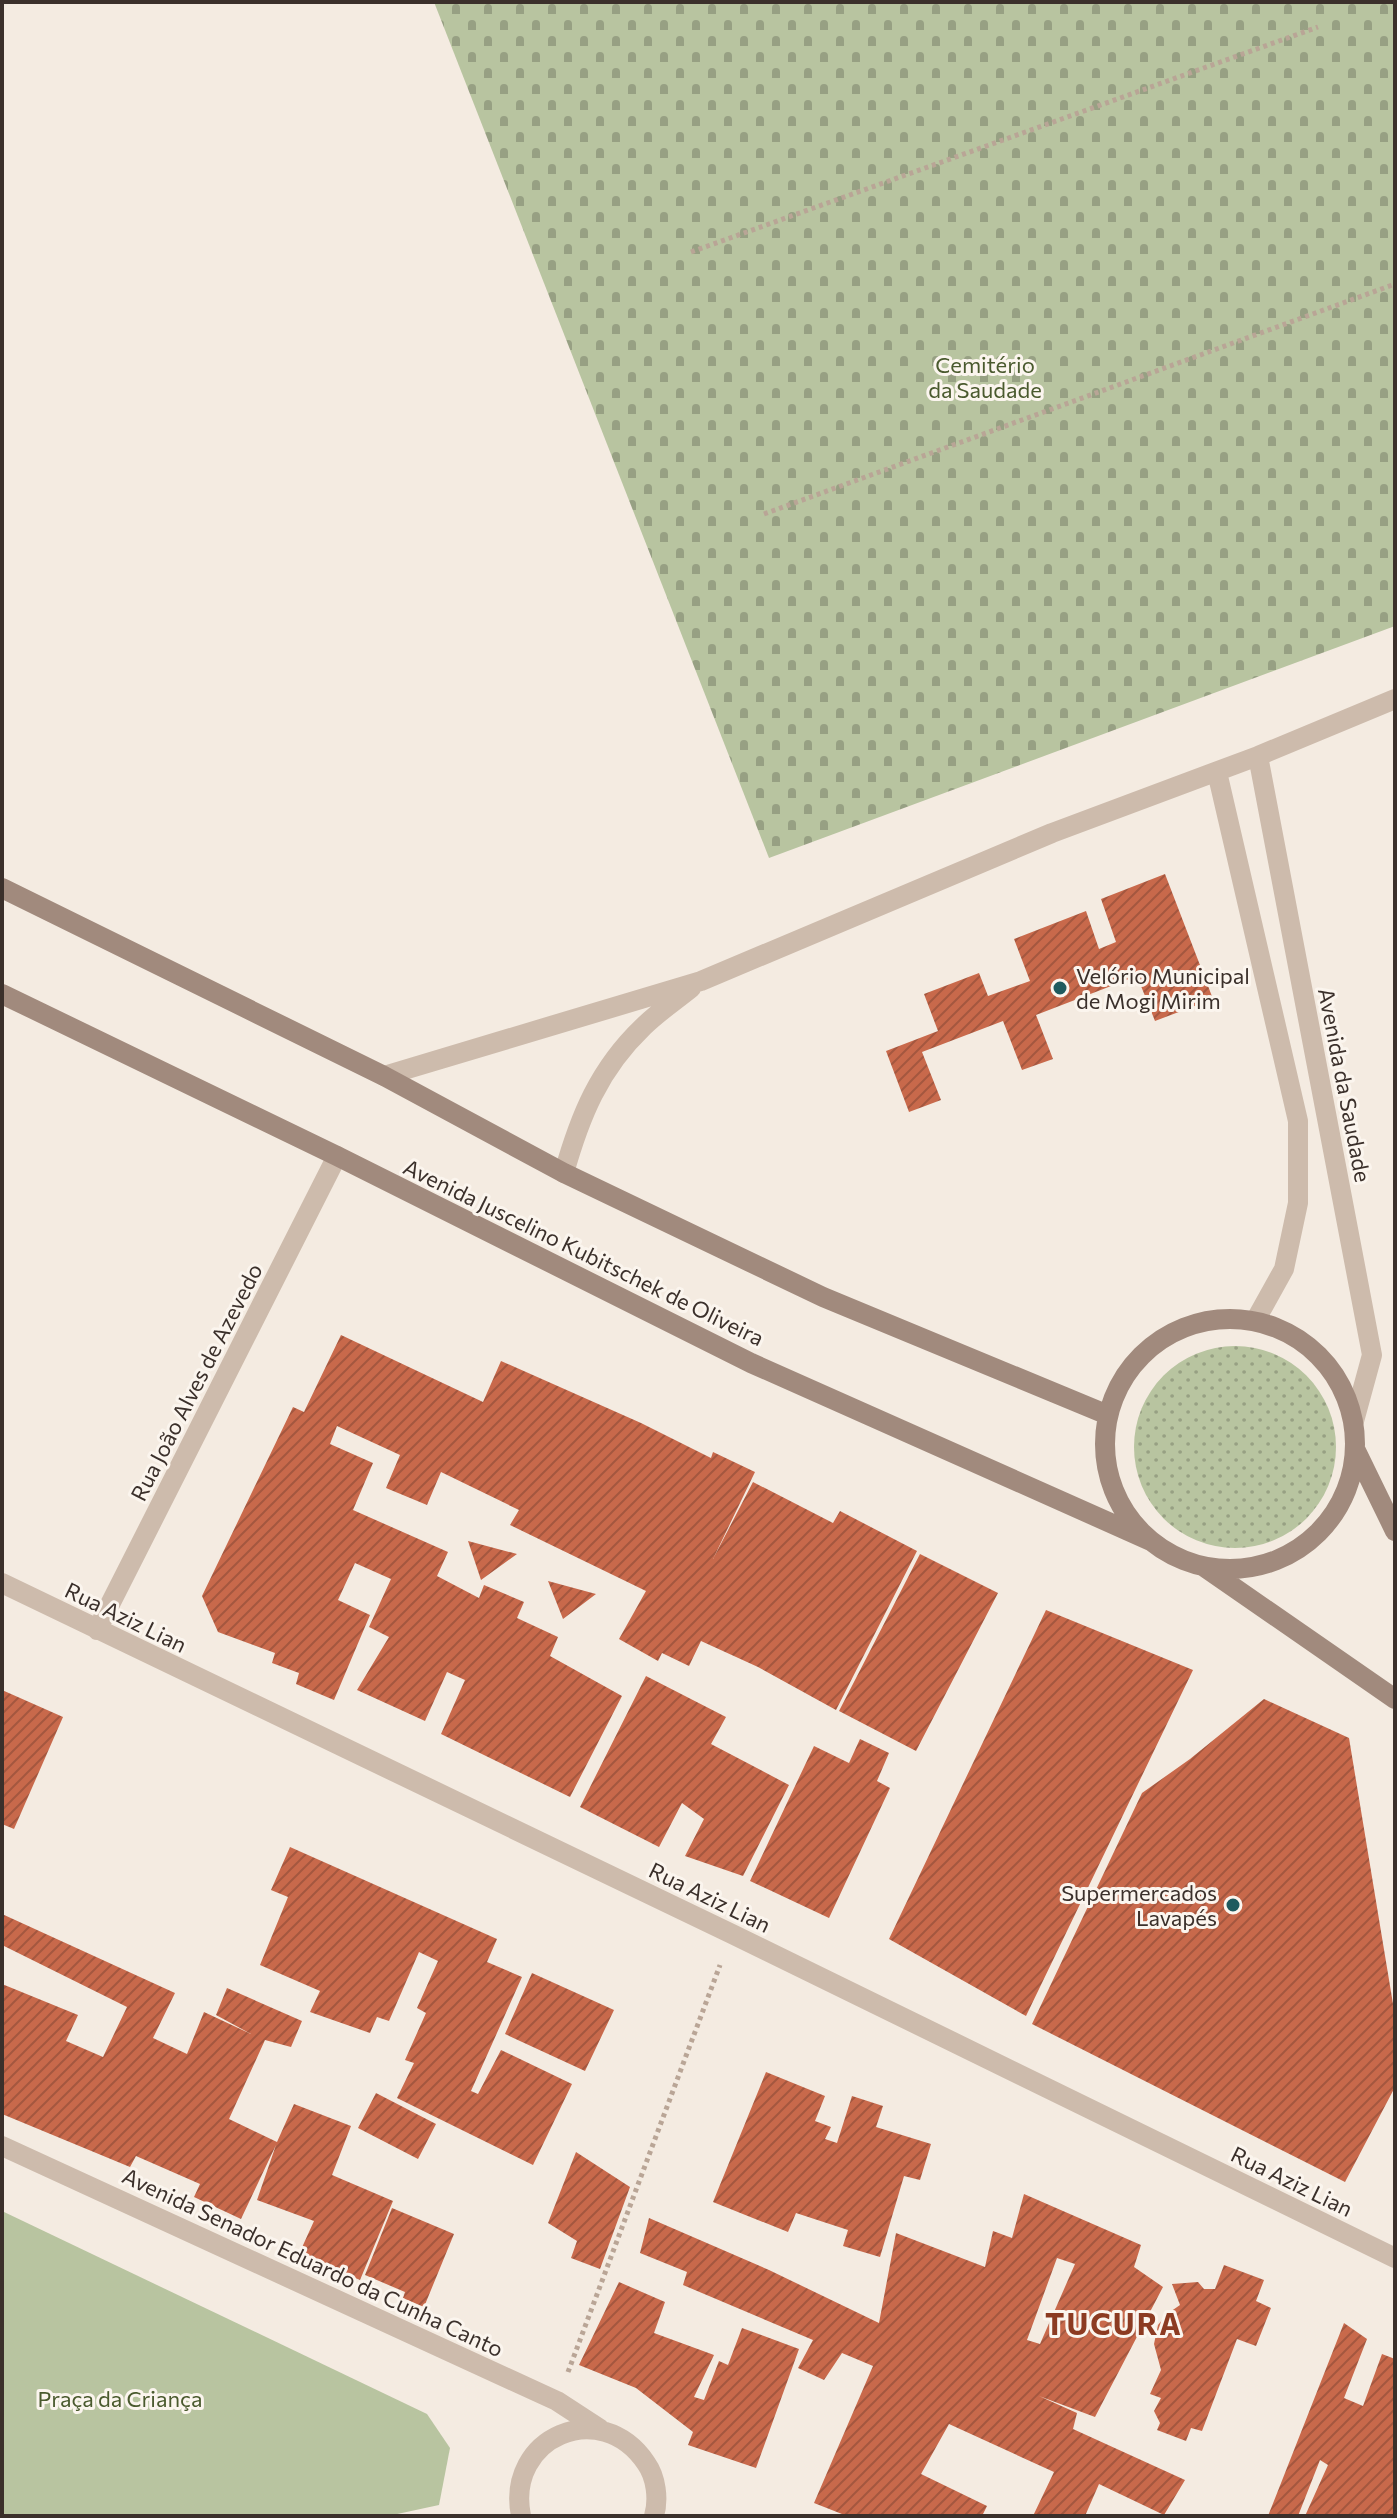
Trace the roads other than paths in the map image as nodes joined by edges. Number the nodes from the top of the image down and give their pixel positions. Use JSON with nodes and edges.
{"nodes":[{"id":1,"x":1395,"y":699,"type":"edge"},
{"id":2,"x":1258,"y":756,"type":"junction"},
{"id":3,"x":1217,"y":772,"type":"junction"},
{"id":4,"x":2,"y":888,"type":"edge"},
{"id":5,"x":701,"y":981,"type":"junction"},
{"id":6,"x":2,"y":994,"type":"edge"},
{"id":7,"x":384,"y":1076,"type":"junction"},
{"id":8,"x":337,"y":1156,"type":"junction"},
{"id":9,"x":564,"y":1173,"type":"junction"},
{"id":10,"x":1255,"y":1321,"type":"junction"},
{"id":11,"x":1108,"y":1415,"type":"junction"},
{"id":12,"x":1354,"y":1421,"type":"junction"},
{"id":13,"x":1356,"y":1451,"type":"junction"},
{"id":14,"x":1395,"y":1531,"type":"edge"},
{"id":15,"x":1151,"y":1541,"type":"junction"},
{"id":16,"x":1203,"y":1566,"type":"junction"},
{"id":17,"x":2,"y":1583,"type":"edge"},
{"id":18,"x":97,"y":1630,"type":"junction"},
{"id":19,"x":1395,"y":1699,"type":"edge"},
{"id":20,"x":2,"y":2146,"type":"edge"},
{"id":21,"x":1395,"y":2258,"type":"edge"},
{"id":22,"x":600,"y":2429,"type":"junction"},
{"id":23,"x":661,"y":2513,"type":"edge"},
{"id":24,"x":521,"y":2516,"type":"edge"}],
"edges":[{"from":1,"to":2,"type":"street"},
{"from":2,"to":3,"type":"street"},
{"from":2,"to":12,"type":"street","name":"Avenida da Saudade"},
{"from":3,"to":5,"type":"street"},
{"from":3,"to":10,"type":"street"},
{"from":4,"to":7,"type":"main road"},
{"from":5,"to":7,"type":"street"},
{"from":5,"to":9,"type":"street"},
{"from":6,"to":8,"type":"main road","name":"Avenida Juscelino Kubitschek de Oliveira"},
{"from":7,"to":9,"type":"main road"},
{"from":8,"to":15,"type":"main road","name":"Avenida Juscelino Kubitschek de Oliveira"},
{"from":8,"to":18,"type":"street","name":"Rua João Alves de Azevedo"},
{"from":9,"to":11,"type":"main road"},
{"from":10,"to":11,"type":"main road"},
{"from":10,"to":12,"type":"main road"},
{"from":11,"to":15,"type":"main road"},
{"from":12,"to":13,"type":"main road"},
{"from":13,"to":14,"type":"main road"},
{"from":13,"to":16,"type":"main road"},
{"from":15,"to":16,"type":"main road"},
{"from":16,"to":19,"type":"main road"},
{"from":17,"to":18,"type":"street","name":"Rua Aziz Lian"},
{"from":18,"to":21,"type":"street","name":"Rua Aziz Lian"},
{"from":20,"to":22,"type":"street","name":"Avenida Senador Eduardo da Cunha Canto"},
{"from":22,"to":23,"type":"street","name":"Avenida Senador Eduardo da Cunha Canto"},
{"from":22,"to":24,"type":"street"}]}
